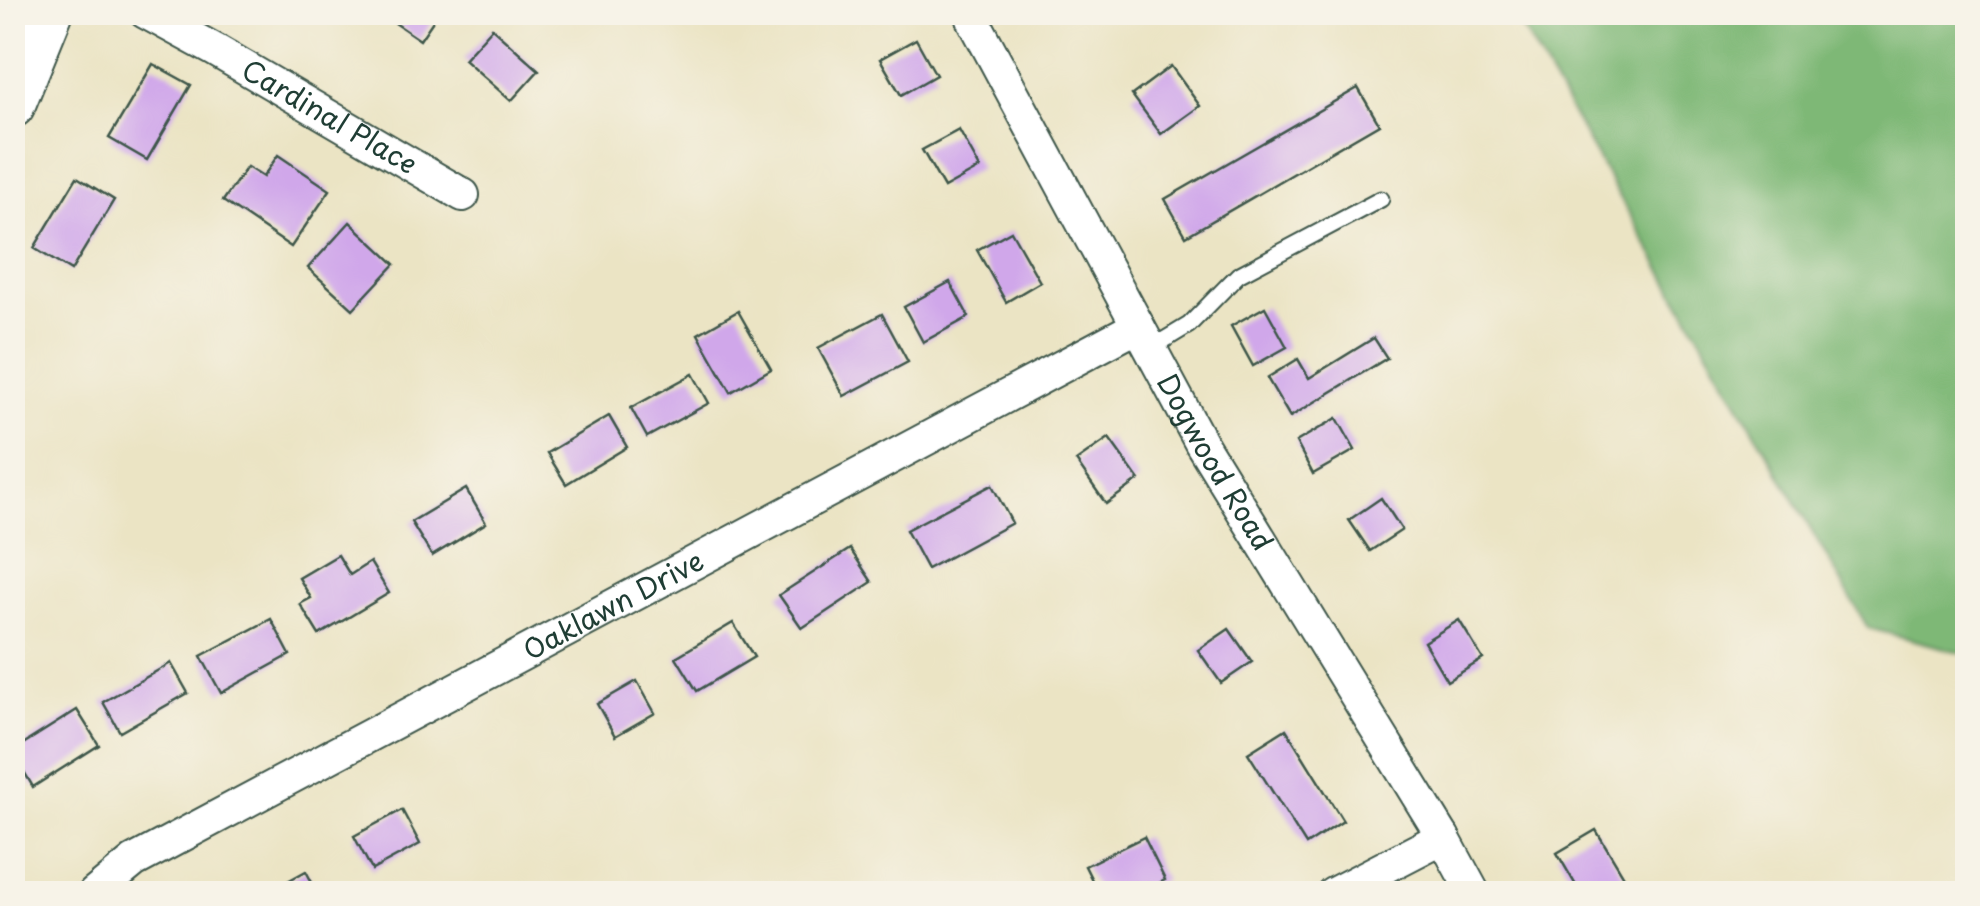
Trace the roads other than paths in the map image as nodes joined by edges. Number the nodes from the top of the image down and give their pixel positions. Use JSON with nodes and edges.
{"nodes":[{"id":1,"x":50,"y":12,"type":"edge"},
{"id":2,"x":145,"y":12,"type":"edge"},
{"id":3,"x":973,"y":20,"type":"dead end"},
{"id":4,"x":12,"y":105,"type":"edge"},
{"id":5,"x":464,"y":195,"type":"dead end"},
{"id":6,"x":1381,"y":198,"type":"dead end"},
{"id":7,"x":1144,"y":337,"type":"junction"},
{"id":8,"x":1443,"y":836,"type":"junction"},
{"id":9,"x":94,"y":894,"type":"edge"},
{"id":10,"x":1333,"y":894,"type":"edge"},
{"id":11,"x":1474,"y":894,"type":"edge"}],
"edges":[{"from":1,"to":4,"type":"street"},
{"from":2,"to":5,"type":"street","name":"Cardinal Place"},
{"from":3,"to":7,"type":"street","name":"Dogwood Road"},
{"from":6,"to":7,"type":"lane"},
{"from":7,"to":8,"type":"street","name":"Dogwood Road"},
{"from":7,"to":9,"type":"street","name":"Oaklawn Drive"},
{"from":8,"to":10,"type":"street"},
{"from":8,"to":11,"type":"street","name":"Dogwood Road"}]}
